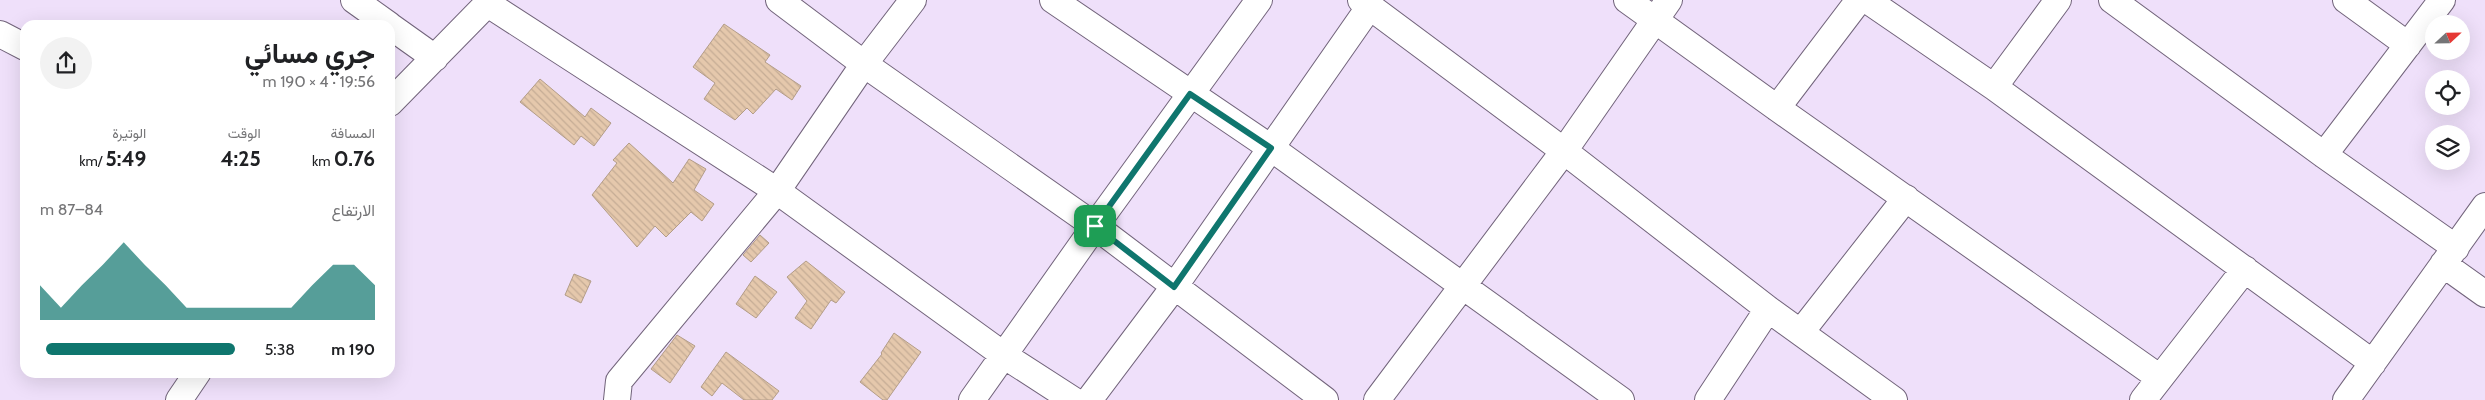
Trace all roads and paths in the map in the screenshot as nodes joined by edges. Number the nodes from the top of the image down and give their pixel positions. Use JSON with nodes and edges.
{"nodes":[{"id":1,"x":354,"y":0,"type":"edge"},
{"id":2,"x":779,"y":0,"type":"edge"},
{"id":3,"x":913,"y":0,"type":"edge"},
{"id":4,"x":1053,"y":0,"type":"edge"},
{"id":5,"x":1259,"y":0,"type":"edge"},
{"id":6,"x":1627,"y":0,"type":"edge"},
{"id":7,"x":1858,"y":0,"type":"edge"},
{"id":8,"x":1867,"y":0,"type":"edge"},
{"id":9,"x":2058,"y":0,"type":"edge"},
{"id":10,"x":2112,"y":0,"type":"edge"},
{"id":11,"x":2346,"y":0,"type":"edge"},
{"id":12,"x":2442,"y":0,"type":"edge"},
{"id":13,"x":490,"y":2,"type":"edge"},
{"id":14,"x":1379,"y":6,"type":"edge"},
{"id":15,"x":1662,"y":10,"type":"edge"},
{"id":16,"x":383,"y":20,"type":"edge"},
{"id":17,"x":395,"y":29,"type":"edge"},
{"id":18,"x":0,"y":34,"type":"edge"},
{"id":19,"x":20,"y":44,"type":"edge"},
{"id":20,"x":2408,"y":45,"type":"junction"},
{"id":21,"x":435,"y":58,"type":"junction"},
{"id":22,"x":864,"y":64,"type":"junction"},
{"id":23,"x":1994,"y":87,"type":"junction"},
{"id":24,"x":1190,"y":94,"type":"junction"},
{"id":25,"x":395,"y":98,"type":"edge"},
{"id":26,"x":1777,"y":108,"type":"junction"},
{"id":27,"x":1271,"y":148,"type":"junction"},
{"id":28,"x":1564,"y":151,"type":"junction"},
{"id":29,"x":2324,"y":155,"type":"junction"},
{"id":30,"x":777,"y":191,"type":"junction"},
{"id":31,"x":1906,"y":198,"type":"junction"},
{"id":32,"x":2485,"y":206,"type":"edge"},
{"id":33,"x":1095,"y":226,"type":"junction"},
{"id":34,"x":2450,"y":256,"type":"junction"},
{"id":35,"x":2245,"y":270,"type":"junction"},
{"id":36,"x":1462,"y":286,"type":"junction"},
{"id":37,"x":1174,"y":287,"type":"junction"},
{"id":38,"x":2485,"y":294,"type":"edge"},
{"id":39,"x":1768,"y":309,"type":"junction"},
{"id":40,"x":1801,"y":332,"type":"junction"},
{"id":41,"x":1005,"y":356,"type":"junction"},
{"id":42,"x":2373,"y":363,"type":"junction"},
{"id":43,"x":194,"y":378,"type":"edge"},
{"id":44,"x":2160,"y":378,"type":"junction"},
{"id":45,"x":2356,"y":397,"type":"edge"},
{"id":46,"x":179,"y":400,"type":"edge"},
{"id":47,"x":617,"y":400,"type":"edge"},
{"id":48,"x":972,"y":400,"type":"edge"},
{"id":49,"x":1073,"y":400,"type":"edge"},
{"id":50,"x":1089,"y":400,"type":"edge"},
{"id":51,"x":1325,"y":400,"type":"edge"},
{"id":52,"x":1377,"y":400,"type":"edge"},
{"id":53,"x":1621,"y":400,"type":"edge"},
{"id":54,"x":1708,"y":400,"type":"edge"},
{"id":55,"x":1894,"y":400,"type":"edge"},
{"id":56,"x":2143,"y":400,"type":"edge"}],
"edges":[{"from":1,"to":16,"type":"street"},
{"from":2,"to":22,"type":"street"},
{"from":3,"to":22,"type":"street"},
{"from":4,"to":24,"type":"street"},
{"from":5,"to":24,"type":"street"},
{"from":6,"to":15,"type":"street"},
{"from":7,"to":26,"type":"street"},
{"from":8,"to":23,"type":"street"},
{"from":9,"to":23,"type":"street"},
{"from":10,"to":29,"type":"street"},
{"from":11,"to":20,"type":"street"},
{"from":12,"to":20,"type":"street"},
{"from":13,"to":21,"type":"street"},
{"from":13,"to":30,"type":"street"},
{"from":14,"to":27,"type":"street"},
{"from":14,"to":28,"type":"street"},
{"from":15,"to":26,"type":"street"},
{"from":15,"to":28,"type":"street"},
{"from":17,"to":21,"type":"street"},
{"from":18,"to":19,"type":"street"},
{"from":20,"to":29,"type":"street"},
{"from":21,"to":25,"type":"street"},
{"from":22,"to":30,"type":"street"},
{"from":22,"to":33,"type":"street"},
{"from":23,"to":35,"type":"street"},
{"from":24,"to":27,"type":"street"},
{"from":24,"to":33,"type":"street"},
{"from":26,"to":31,"type":"street"},
{"from":27,"to":36,"type":"street"},
{"from":27,"to":37,"type":"street"},
{"from":28,"to":36,"type":"street"},
{"from":28,"to":39,"type":"street"},
{"from":29,"to":34,"type":"street"},
{"from":30,"to":41,"type":"street"},
{"from":30,"to":47,"type":"street"},
{"from":31,"to":40,"type":"street"},
{"from":31,"to":44,"type":"street"},
{"from":32,"to":34,"type":"street"},
{"from":33,"to":37,"type":"street"},
{"from":33,"to":41,"type":"street"},
{"from":34,"to":38,"type":"street"},
{"from":34,"to":42,"type":"street"},
{"from":35,"to":42,"type":"street"},
{"from":35,"to":44,"type":"street"},
{"from":36,"to":52,"type":"street"},
{"from":36,"to":53,"type":"street"},
{"from":37,"to":50,"type":"street"},
{"from":37,"to":51,"type":"street"},
{"from":39,"to":40,"type":"street"},
{"from":39,"to":54,"type":"street"},
{"from":40,"to":55,"type":"street"},
{"from":41,"to":48,"type":"street"},
{"from":41,"to":49,"type":"street"},
{"from":42,"to":45,"type":"street"},
{"from":43,"to":46,"type":"street"},
{"from":44,"to":56,"type":"street"}]}
